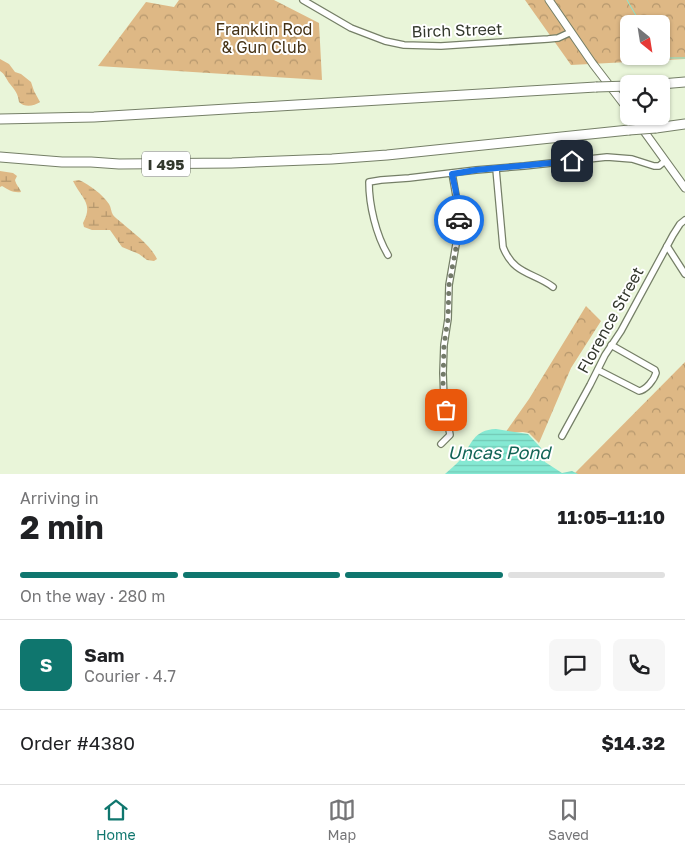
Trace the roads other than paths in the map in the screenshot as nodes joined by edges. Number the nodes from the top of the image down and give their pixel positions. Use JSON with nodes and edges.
{"nodes":[{"id":1,"x":303,"y":0,"type":"edge"},
{"id":2,"x":549,"y":0,"type":"edge"},
{"id":3,"x":571,"y":32,"type":"junction"},
{"id":4,"x":685,"y":82,"type":"edge"},
{"id":5,"x":670,"y":83,"type":"edge"},
{"id":6,"x":620,"y":86,"type":"edge"},
{"id":7,"x":620,"y":99,"type":"edge"},
{"id":8,"x":0,"y":119,"type":"edge"},
{"id":9,"x":685,"y":124,"type":"edge"},
{"id":10,"x":639,"y":125,"type":"edge"},
{"id":11,"x":0,"y":157,"type":"edge"},
{"id":12,"x":665,"y":161,"type":"junction"},
{"id":13,"x":496,"y":169,"type":"junction"},
{"id":14,"x":452,"y":174,"type":"junction"},
{"id":15,"x":685,"y":188,"type":"edge"},
{"id":16,"x":685,"y":220,"type":"edge"},
{"id":17,"x":667,"y":246,"type":"junction"},
{"id":18,"x":388,"y":255,"type":"dead end"},
{"id":19,"x":685,"y":274,"type":"edge"},
{"id":20,"x":553,"y":287,"type":"dead end"},
{"id":21,"x":611,"y":345,"type":"junction"},
{"id":22,"x":598,"y":370,"type":"junction"},
{"id":23,"x":562,"y":436,"type":"dead end"},
{"id":24,"x":441,"y":444,"type":"dead end"}],
"edges":[{"from":1,"to":3,"type":"street","name":"Birch Street"},
{"from":2,"to":3,"type":"main road"},
{"from":3,"to":7,"type":"main road"},
{"from":4,"to":5,"type":"highway"},
{"from":6,"to":8,"type":"highway","bridge":true},
{"from":9,"to":11,"type":"highway","number":"I 495","bridge":true},
{"from":10,"to":12,"type":"main road"},
{"from":12,"to":13,"type":"street"},
{"from":12,"to":15,"type":"main road"},
{"from":13,"to":14,"type":"street"},
{"from":13,"to":20,"type":"street"},
{"from":14,"to":18,"type":"street"},
{"from":14,"to":24,"type":"street"},
{"from":16,"to":17,"type":"street","name":"Florence Street"},
{"from":17,"to":19,"type":"street"},
{"from":17,"to":21,"type":"street","name":"Florence Street"},
{"from":21,"to":22,"type":"street","name":"Florence Street"},
{"from":21,"to":22,"type":"street"},
{"from":22,"to":23,"type":"street","name":"Florence Street"}]}
